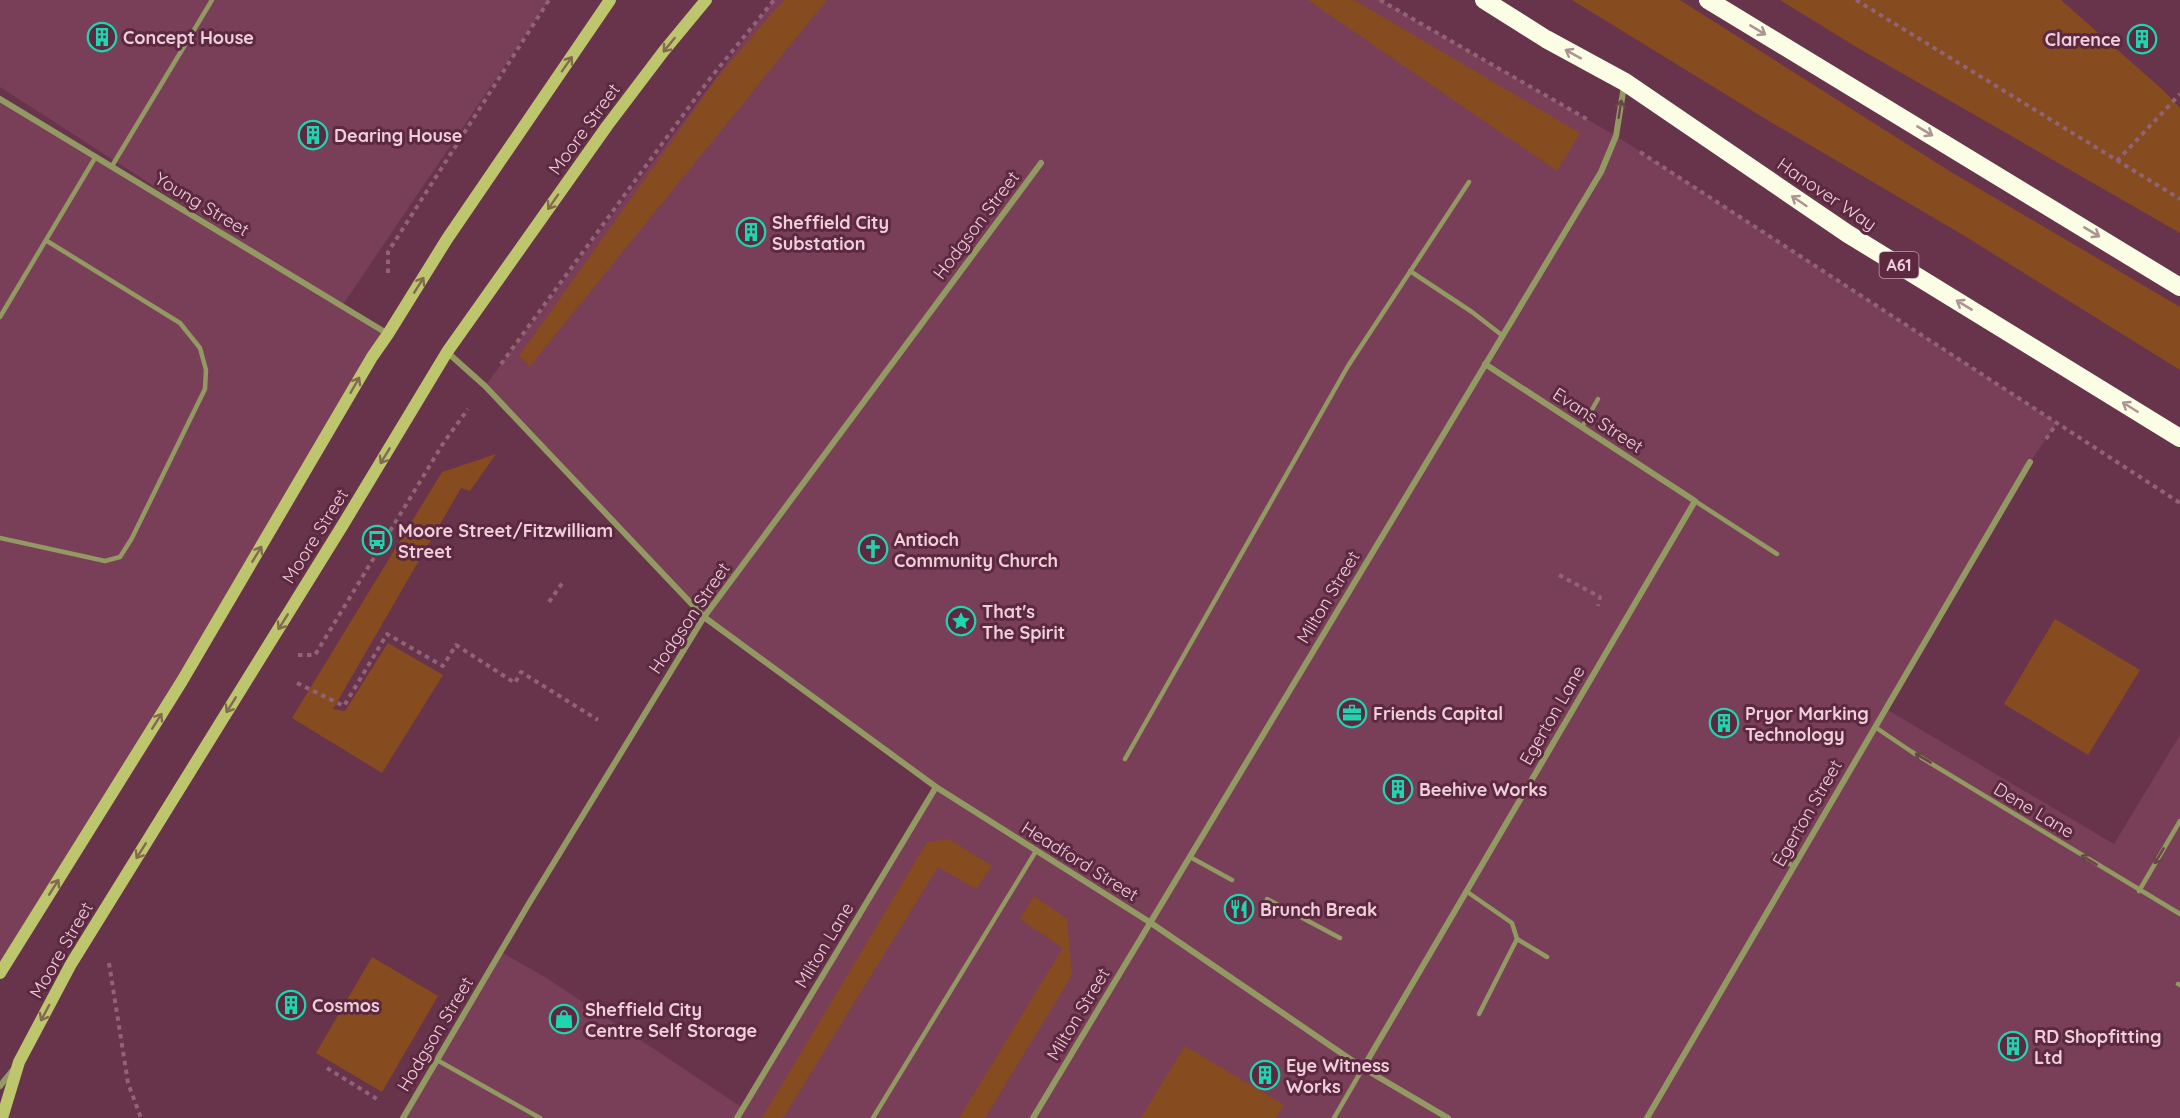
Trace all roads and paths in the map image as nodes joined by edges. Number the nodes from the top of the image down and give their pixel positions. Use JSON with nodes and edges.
{"nodes":[{"id":1,"x":212,"y":0,"type":"edge"},
{"id":2,"x":549,"y":0,"type":"edge"},
{"id":3,"x":610,"y":0,"type":"edge"},
{"id":4,"x":706,"y":0,"type":"edge"},
{"id":5,"x":774,"y":0,"type":"edge"},
{"id":6,"x":1380,"y":0,"type":"edge"},
{"id":7,"x":1484,"y":0,"type":"edge"},
{"id":8,"x":1708,"y":0,"type":"edge"},
{"id":9,"x":1856,"y":0,"type":"edge"},
{"id":10,"x":1625,"y":82,"type":"junction"},
{"id":11,"x":2180,"y":94,"type":"edge"},
{"id":12,"x":0,"y":99,"type":"edge"},
{"id":13,"x":1616,"y":136,"type":"junction"},
{"id":14,"x":95,"y":158,"type":"junction"},
{"id":15,"x":2117,"y":161,"type":"junction"},
{"id":16,"x":1041,"y":163,"type":"dead end"},
{"id":17,"x":112,"y":166,"type":"junction"},
{"id":18,"x":1469,"y":182,"type":"dead end"},
{"id":19,"x":2180,"y":199,"type":"edge"},
{"id":20,"x":47,"y":241,"type":"junction"},
{"id":21,"x":1410,"y":271,"type":"junction"},
{"id":22,"x":388,"y":276,"type":"dead end"},
{"id":23,"x":2180,"y":287,"type":"edge"},
{"id":24,"x":0,"y":317,"type":"edge"},
{"id":25,"x":388,"y":334,"type":"junction"},
{"id":26,"x":1503,"y":336,"type":"junction"},
{"id":27,"x":447,"y":352,"type":"junction"},
{"id":28,"x":1485,"y":364,"type":"junction"},
{"id":29,"x":485,"y":386,"type":"junction"},
{"id":30,"x":1598,"y":399,"type":"dead end"},
{"id":31,"x":1582,"y":427,"type":"junction"},
{"id":32,"x":2180,"y":438,"type":"edge"},
{"id":33,"x":2030,"y":462,"type":"dead end"},
{"id":34,"x":1695,"y":501,"type":"junction"},
{"id":35,"x":2180,"y":503,"type":"edge"},
{"id":36,"x":0,"y":538,"type":"edge"},
{"id":37,"x":1777,"y":554,"type":"dead end"},
{"id":38,"x":1559,"y":575,"type":"dead end"},
{"id":39,"x":563,"y":582,"type":"dead end"},
{"id":40,"x":549,"y":602,"type":"dead end"},
{"id":41,"x":1598,"y":606,"type":"dead end"},
{"id":42,"x":704,"y":618,"type":"junction"},
{"id":43,"x":262,"y":655,"type":"junction"},
{"id":44,"x":297,"y":683,"type":"dead end"},
{"id":45,"x":598,"y":720,"type":"dead end"},
{"id":46,"x":1875,"y":727,"type":"junction"},
{"id":47,"x":1125,"y":759,"type":"dead end"},
{"id":48,"x":936,"y":787,"type":"junction"},
{"id":49,"x":2180,"y":821,"type":"edge"},
{"id":50,"x":1036,"y":850,"type":"junction"},
{"id":51,"x":1774,"y":854,"type":"dead end"},
{"id":52,"x":1190,"y":856,"type":"junction"},
{"id":53,"x":1793,"y":866,"type":"junction"},
{"id":54,"x":1232,"y":880,"type":"dead end"},
{"id":55,"x":1466,"y":891,"type":"junction"},
{"id":56,"x":2139,"y":891,"type":"junction"},
{"id":57,"x":1267,"y":899,"type":"dead end"},
{"id":58,"x":102,"y":914,"type":"junction"},
{"id":59,"x":2180,"y":914,"type":"edge"},
{"id":60,"x":1151,"y":923,"type":"junction"},
{"id":61,"x":1340,"y":938,"type":"dead end"},
{"id":62,"x":1517,"y":939,"type":"junction"},
{"id":63,"x":1547,"y":957,"type":"dead end"},
{"id":64,"x":0,"y":973,"type":"edge"},
{"id":65,"x":1479,"y":1014,"type":"dead end"},
{"id":66,"x":437,"y":1060,"type":"junction"},
{"id":67,"x":19,"y":1062,"type":"junction"},
{"id":68,"x":327,"y":1068,"type":"dead end"},
{"id":69,"x":1363,"y":1068,"type":"junction"},
{"id":70,"x":0,"y":1086,"type":"edge"},
{"id":71,"x":377,"y":1099,"type":"dead end"},
{"id":72,"x":2,"y":1118,"type":"edge"},
{"id":73,"x":141,"y":1118,"type":"edge"},
{"id":74,"x":403,"y":1118,"type":"edge"},
{"id":75,"x":540,"y":1118,"type":"edge"},
{"id":76,"x":737,"y":1118,"type":"edge"},
{"id":77,"x":873,"y":1118,"type":"edge"},
{"id":78,"x":1032,"y":1118,"type":"edge"},
{"id":79,"x":1334,"y":1118,"type":"edge"},
{"id":80,"x":1448,"y":1118,"type":"edge"},
{"id":81,"x":1647,"y":1118,"type":"edge"}],
"edges":[{"from":1,"to":17,"type":"lane"},
{"from":2,"to":22,"type":"path"},
{"from":25,"to":3,"type":"street","name":"Moore Street","one_way":true},
{"from":4,"to":27,"type":"street","name":"Moore Street","one_way":true},
{"from":5,"to":29,"type":"path"},
{"from":6,"to":13,"type":"path"},
{"from":10,"to":7,"type":"highway","name":"Hanover Way","number":"A61","one_way":true},
{"from":8,"to":23,"type":"highway","one_way":true},
{"from":9,"to":15,"type":"path"},
{"from":13,"to":10,"type":"street","name":"Milton Street","one_way":true},
{"from":32,"to":10,"type":"highway","name":"Hanover Way","number":"A61","one_way":true},
{"from":11,"to":15,"type":"path"},
{"from":12,"to":14,"type":"street","name":"Young Street"},
{"from":13,"to":26,"type":"street","name":"Milton Street"},
{"from":13,"to":35,"type":"path"},
{"from":14,"to":17,"type":"street","name":"Young Street"},
{"from":14,"to":20,"type":"lane"},
{"from":15,"to":19,"type":"path"},
{"from":16,"to":42,"type":"street","name":"Hodgson Street"},
{"from":17,"to":25,"type":"street","name":"Young Street"},
{"from":18,"to":21,"type":"lane"},
{"from":20,"to":24,"type":"lane"},
{"from":20,"to":36,"type":"lane"},
{"from":21,"to":26,"type":"lane"},
{"from":21,"to":47,"type":"lane"},
{"from":64,"to":25,"type":"street","name":"Moore Street","one_way":true},
{"from":26,"to":28,"type":"street","name":"Milton Street"},
{"from":27,"to":29,"type":"street","name":"Headford Street"},
{"from":27,"to":43,"type":"street","name":"Moore Street","one_way":true},
{"from":28,"to":31,"type":"street","name":"Evans Street"},
{"from":28,"to":52,"type":"street","name":"Milton Street"},
{"from":29,"to":42,"type":"street","name":"Headford Street"},
{"from":29,"to":43,"type":"path"},
{"from":30,"to":31,"type":"lane"},
{"from":31,"to":34,"type":"street","name":"Evans Street"},
{"from":33,"to":46,"type":"street","name":"Egerton Street"},
{"from":34,"to":37,"type":"lane"},
{"from":34,"to":55,"type":"street","name":"Egerton Lane"},
{"from":38,"to":41,"type":"path"},
{"from":39,"to":40,"type":"path"},
{"from":42,"to":48,"type":"street","name":"Headford Street"},
{"from":42,"to":66,"type":"street","name":"Hodgson Street"},
{"from":43,"to":58,"type":"street","name":"Moore Street","one_way":true},
{"from":44,"to":45,"type":"path"},
{"from":46,"to":53,"type":"street","name":"Egerton Street"},
{"from":56,"to":46,"type":"lane","name":"Dene Lane","one_way":true},
{"from":48,"to":50,"type":"street","name":"Headford Street"},
{"from":48,"to":76,"type":"street","name":"Milton Lane"},
{"from":49,"to":56,"type":"lane","one_way":true},
{"from":50,"to":60,"type":"street","name":"Headford Street"},
{"from":50,"to":77,"type":"lane"},
{"from":51,"to":53,"type":"lane"},
{"from":52,"to":54,"type":"lane"},
{"from":52,"to":60,"type":"street","name":"Milton Street"},
{"from":53,"to":81,"type":"street","name":"Egerton Street"},
{"from":55,"to":62,"type":"lane"},
{"from":55,"to":69,"type":"street","name":"Egerton Lane"},
{"from":56,"to":59,"type":"lane","name":"Dene Lane"},
{"from":57,"to":61,"type":"lane"},
{"from":58,"to":67,"type":"street","name":"Moore Street","one_way":true},
{"from":58,"to":73,"type":"path"},
{"from":60,"to":69,"type":"street","name":"Headford Street"},
{"from":60,"to":78,"type":"street","name":"Milton Street"},
{"from":62,"to":63,"type":"lane"},
{"from":62,"to":65,"type":"lane"},
{"from":66,"to":74,"type":"street","name":"Hodgson Street"},
{"from":66,"to":75,"type":"lane"},
{"from":67,"to":70,"type":"street"},
{"from":67,"to":72,"type":"street","name":"Moore Street"},
{"from":68,"to":71,"type":"path"},
{"from":69,"to":79,"type":"lane"},
{"from":69,"to":80,"type":"street","name":"Headford Street"}]}
